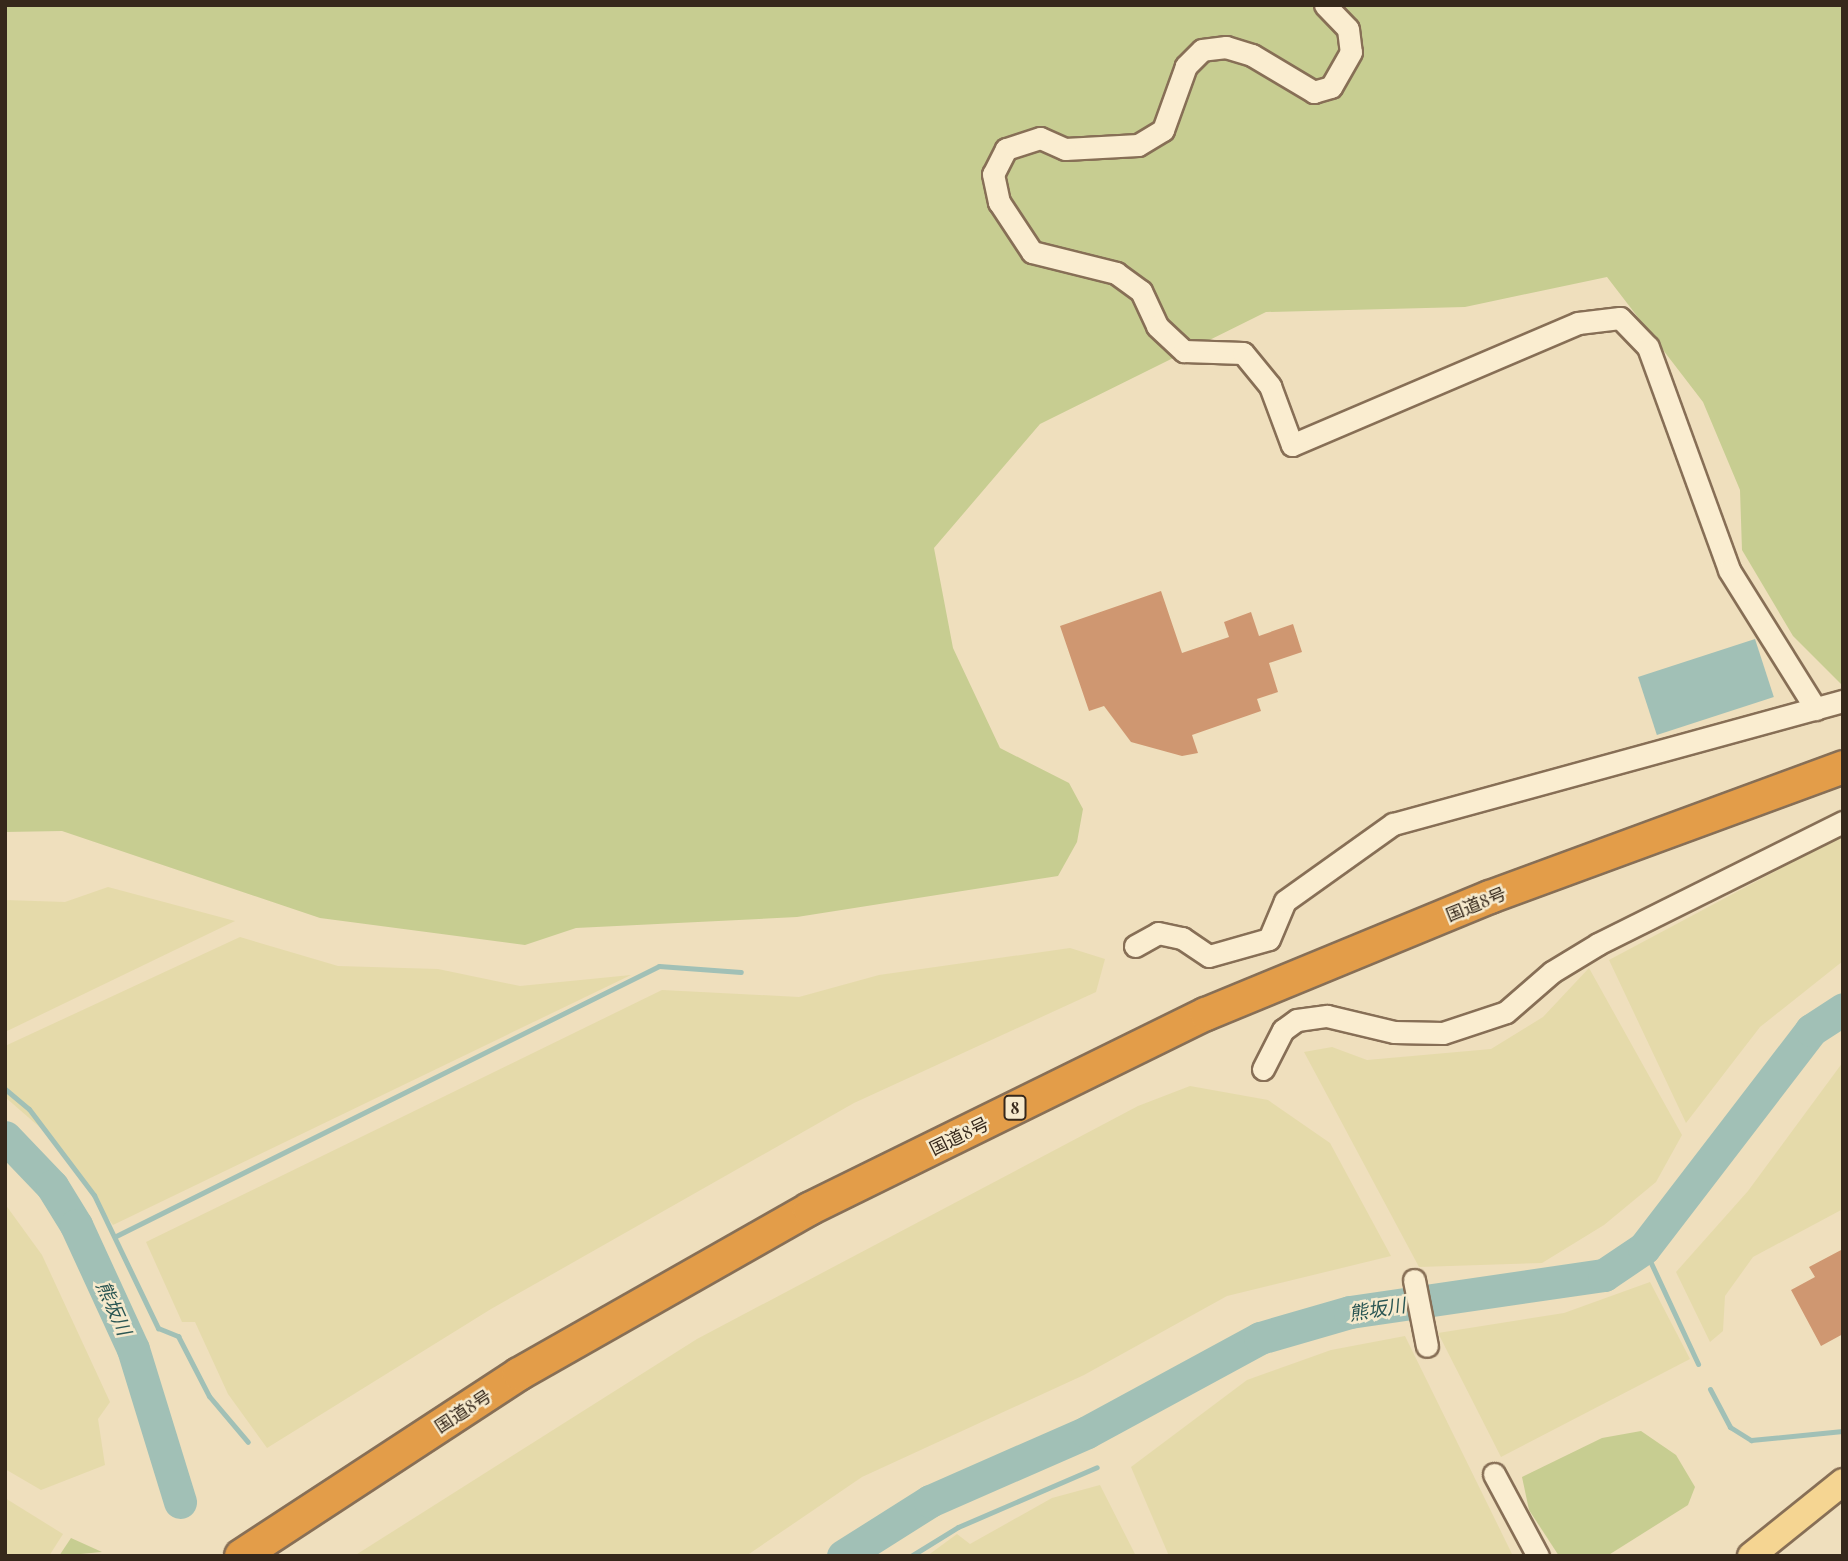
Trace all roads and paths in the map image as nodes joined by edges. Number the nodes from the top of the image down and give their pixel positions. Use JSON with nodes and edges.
{"nodes":[{"id":1,"x":1325,"y":5,"type":"edge"},
{"id":2,"x":1843,"y":701,"type":"edge"},
{"id":3,"x":1816,"y":709,"type":"junction"},
{"id":4,"x":1843,"y":767,"type":"edge"},
{"id":5,"x":1843,"y":822,"type":"edge"},
{"id":6,"x":1135,"y":946,"type":"dead end"},
{"id":7,"x":1263,"y":1069,"type":"dead end"},
{"id":8,"x":1414,"y":1280,"type":"dead end"},
{"id":9,"x":1427,"y":1346,"type":"dead end"},
{"id":10,"x":1493,"y":1474,"type":"dead end"},
{"id":11,"x":1843,"y":1482,"type":"edge"},
{"id":12,"x":241,"y":1556,"type":"edge"},
{"id":13,"x":1538,"y":1556,"type":"edge"},
{"id":14,"x":1751,"y":1556,"type":"edge"}],
"edges":[{"from":1,"to":3,"type":"street"},
{"from":2,"to":3,"type":"street"},
{"from":3,"to":6,"type":"street"},
{"from":4,"to":12,"type":"highway","name":"国道8号","number":"8"},
{"from":5,"to":7,"type":"street"},
{"from":8,"to":9,"type":"street"},
{"from":10,"to":13,"type":"street"},
{"from":11,"to":14,"type":"main road"}]}
